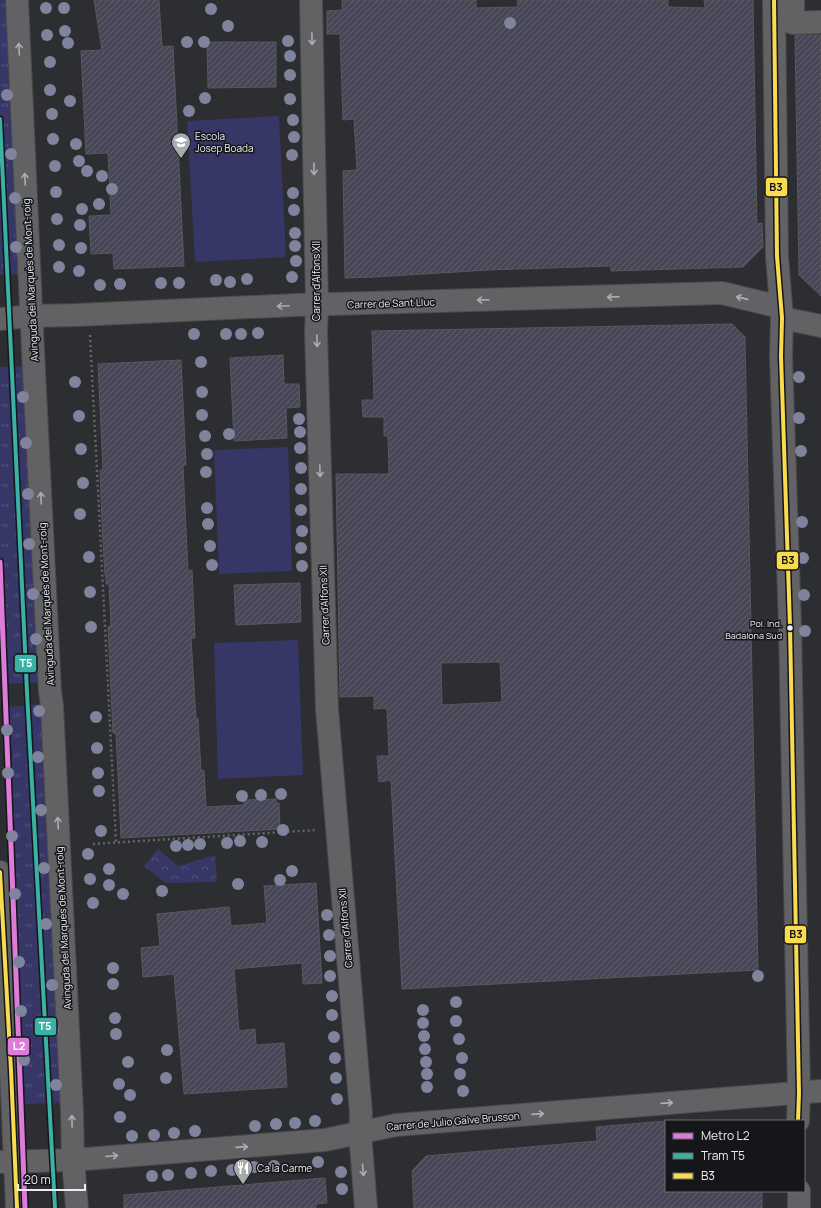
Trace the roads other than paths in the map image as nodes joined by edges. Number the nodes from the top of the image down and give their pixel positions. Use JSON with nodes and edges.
{"nodes":[{"id":1,"x":17,"y":0,"type":"edge"},
{"id":2,"x":311,"y":0,"type":"edge"},
{"id":3,"x":774,"y":0,"type":"edge"},
{"id":4,"x":793,"y":0,"type":"edge"},
{"id":5,"x":821,"y":22,"type":"edge"},
{"id":6,"x":318,"y":305,"type":"junction"},
{"id":7,"x":781,"y":313,"type":"junction"},
{"id":8,"x":31,"y":316,"type":"junction"},
{"id":9,"x":0,"y":319,"type":"edge"},
{"id":10,"x":821,"y":326,"type":"edge"},
{"id":11,"x":0,"y":872,"type":"edge"},
{"id":12,"x":821,"y":1092,"type":"edge"},
{"id":13,"x":799,"y":1093,"type":"junction"},
{"id":14,"x":798,"y":1120,"type":"edge"},
{"id":15,"x":360,"y":1133,"type":"junction"},
{"id":16,"x":73,"y":1160,"type":"junction"},
{"id":17,"x":7,"y":1162,"type":"edge"},
{"id":18,"x":799,"y":1192,"type":"edge"},
{"id":19,"x":17,"y":1208,"type":"edge"},
{"id":20,"x":77,"y":1208,"type":"edge"},
{"id":21,"x":366,"y":1208,"type":"edge"},
{"id":22,"x":799,"y":1208,"type":"edge"}],
"edges":[{"from":8,"to":1,"type":"street","name":"Avinguda del Marquès de Mont-roig","one_way":true},
{"from":2,"to":6,"type":"street","name":"Carrer d'Alfons XII","one_way":true},
{"from":3,"to":7,"type":"street"},
{"from":4,"to":5,"type":"street"},
{"from":7,"to":6,"type":"street","name":"Carrer de Sant Lluc","one_way":true},
{"from":6,"to":8,"type":"street","name":"Carrer de Sant Lluc","one_way":true},
{"from":6,"to":15,"type":"street","name":"Carrer d'Alfons XII","one_way":true},
{"from":7,"to":10,"type":"street","name":"Carrer de Sant Lluc"},
{"from":7,"to":13,"type":"street"},
{"from":8,"to":9,"type":"street","name":"Carrer de Sant Lluc"},
{"from":16,"to":8,"type":"street","name":"Avinguda del Marquès de Mont-roig","one_way":true},
{"from":11,"to":17,"type":"street"},
{"from":12,"to":13,"type":"street","name":"Carrer de Julio Galve Brusson"},
{"from":13,"to":14,"type":"street"},
{"from":15,"to":13,"type":"street","name":"Carrer de Julio Galve Brusson","one_way":true},
{"from":16,"to":15,"type":"street","name":"Carrer de Julio Galve Brusson","one_way":true},
{"from":15,"to":21,"type":"street","name":"Carrer d'Alfons XII","one_way":true},
{"from":16,"to":17,"type":"street","name":"Carrer de Julio Galve Brusson"},
{"from":16,"to":20,"type":"street","name":"Avinguda del Marquès de Mont-roig"},
{"from":17,"to":19,"type":"street"},
{"from":18,"to":22,"type":"street"}]}
